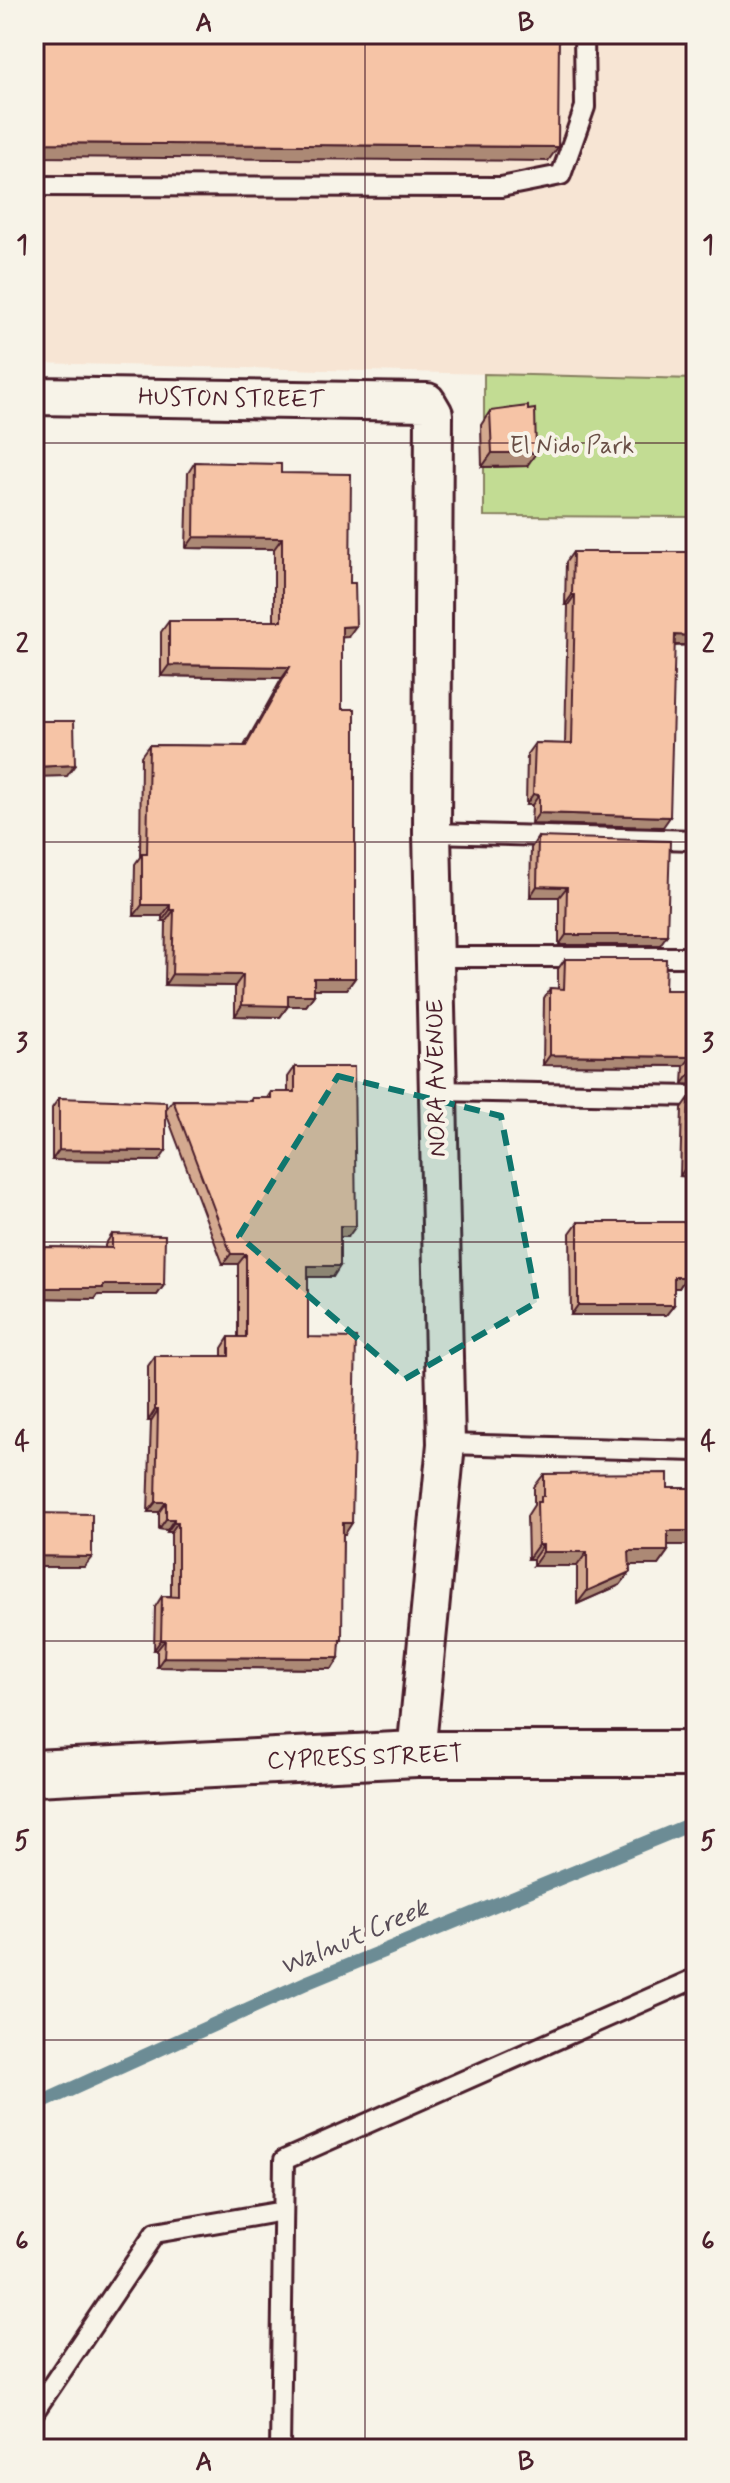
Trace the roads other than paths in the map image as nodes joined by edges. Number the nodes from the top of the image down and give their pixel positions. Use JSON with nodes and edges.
{"nodes":[{"id":1,"x":584,"y":34,"type":"edge"},
{"id":2,"x":34,"y":186,"type":"edge"},
{"id":3,"x":34,"y":396,"type":"edge"},
{"id":4,"x":427,"y":402,"type":"joint"},
{"id":5,"x":432,"y":833,"type":"junction"},
{"id":6,"x":696,"y":840,"type":"edge"},
{"id":7,"x":435,"y":957,"type":"junction"},
{"id":8,"x":696,"y":957,"type":"edge"},
{"id":9,"x":436,"y":1091,"type":"junction"},
{"id":10,"x":696,"y":1096,"type":"edge"},
{"id":11,"x":446,"y":1444,"type":"junction"},
{"id":12,"x":696,"y":1451,"type":"edge"},
{"id":13,"x":416,"y":1754,"type":"junction"},
{"id":14,"x":696,"y":1754,"type":"edge"},
{"id":15,"x":34,"y":1773,"type":"edge"},
{"id":16,"x":696,"y":1978,"type":"edge"},
{"id":17,"x":283,"y":2211,"type":"junction"},
{"id":18,"x":34,"y":2412,"type":"edge"},
{"id":19,"x":280,"y":2449,"type":"edge"}],
"edges":[{"from":1,"to":2,"type":"lane"},
{"from":3,"to":4,"type":"street","name":"HUSTON STREET"},
{"from":4,"to":5,"type":"street","name":"NORA AVENUE"},
{"from":5,"to":6,"type":"lane"},
{"from":5,"to":7,"type":"street","name":"NORA AVENUE"},
{"from":7,"to":8,"type":"lane"},
{"from":7,"to":9,"type":"street","name":"NORA AVENUE"},
{"from":9,"to":10,"type":"lane"},
{"from":9,"to":11,"type":"street","name":"NORA AVENUE"},
{"from":11,"to":12,"type":"lane"},
{"from":11,"to":13,"type":"street","name":"NORA AVENUE"},
{"from":13,"to":14,"type":"street","name":"CYPRESS STREET"},
{"from":13,"to":15,"type":"street","name":"CYPRESS STREET"},
{"from":16,"to":17,"type":"lane"},
{"from":17,"to":18,"type":"lane"},
{"from":17,"to":19,"type":"lane"}]}
